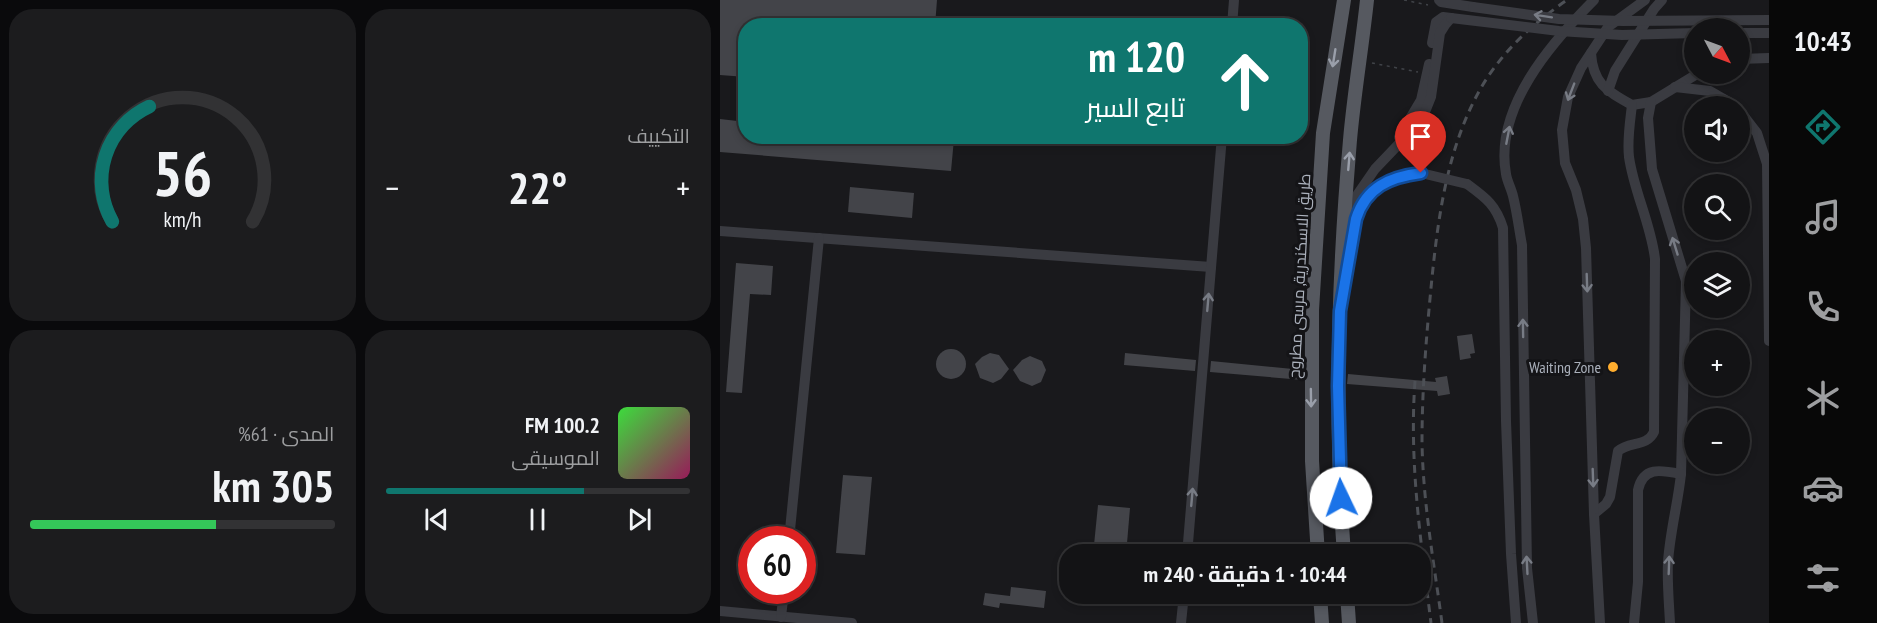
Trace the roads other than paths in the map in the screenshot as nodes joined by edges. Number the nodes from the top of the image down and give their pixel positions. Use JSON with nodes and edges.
{"nodes":[{"id":1,"x":1234,"y":0,"type":"edge"},
{"id":2,"x":1344,"y":0,"type":"edge"},
{"id":3,"x":1367,"y":0,"type":"edge"},
{"id":4,"x":1594,"y":0,"type":"edge"},
{"id":5,"x":1645,"y":0,"type":"edge"},
{"id":6,"x":1662,"y":0,"type":"edge"},
{"id":7,"x":1440,"y":1,"type":"edge"},
{"id":8,"x":1493,"y":8,"type":"junction"},
{"id":9,"x":1233,"y":18,"type":"edge"},
{"id":10,"x":1451,"y":18,"type":"junction"},
{"id":11,"x":1769,"y":20,"type":"edge"},
{"id":12,"x":1490,"y":24,"type":"junction"},
{"id":13,"x":1684,"y":33,"type":"edge"},
{"id":14,"x":1750,"y":33,"type":"edge"},
{"id":15,"x":1769,"y":33,"type":"edge"},
{"id":16,"x":1591,"y":53,"type":"junction"},
{"id":17,"x":1769,"y":58,"type":"edge"},
{"id":18,"x":1750,"y":59,"type":"edge"},
{"id":19,"x":1684,"y":82,"type":"edge"},
{"id":20,"x":1676,"y":87,"type":"junction"},
{"id":21,"x":1608,"y":91,"type":"junction"},
{"id":22,"x":1717,"y":96,"type":"edge"},
{"id":23,"x":1652,"y":102,"type":"junction"},
{"id":24,"x":1632,"y":105,"type":"junction"},
{"id":25,"x":1750,"y":124,"type":"edge"},
{"id":26,"x":1221,"y":144,"type":"edge"},
{"id":27,"x":1389,"y":153,"type":"junction"},
{"id":28,"x":1344,"y":214,"type":"junction"},
{"id":29,"x":720,"y":231,"type":"edge"},
{"id":30,"x":819,"y":238,"type":"junction"},
{"id":31,"x":1211,"y":267,"type":"junction"},
{"id":32,"x":1340,"y":311,"type":"junction"},
{"id":33,"x":1769,"y":341,"type":"edge"},
{"id":34,"x":1681,"y":474,"type":"junction"},
{"id":35,"x":1594,"y":514,"type":"junction"},
{"id":36,"x":790,"y":526,"type":"edge"},
{"id":37,"x":1188,"y":544,"type":"edge"},
{"id":38,"x":1317,"y":544,"type":"edge"},
{"id":39,"x":1343,"y":544,"type":"edge"},
{"id":40,"x":782,"y":604,"type":"edge"},
{"id":41,"x":1183,"y":604,"type":"edge"},
{"id":42,"x":1321,"y":604,"type":"edge"},
{"id":43,"x":1348,"y":604,"type":"edge"},
{"id":44,"x":720,"y":611,"type":"edge"},
{"id":45,"x":781,"y":617,"type":"junction"},
{"id":46,"x":767,"y":619,"type":"edge"},
{"id":47,"x":852,"y":623,"type":"edge"},
{"id":48,"x":1181,"y":623,"type":"edge"},
{"id":49,"x":1322,"y":623,"type":"edge"},
{"id":50,"x":1349,"y":623,"type":"edge"},
{"id":51,"x":1516,"y":623,"type":"edge"},
{"id":52,"x":1533,"y":623,"type":"edge"},
{"id":53,"x":1600,"y":623,"type":"edge"},
{"id":54,"x":1634,"y":623,"type":"edge"},
{"id":55,"x":1670,"y":623,"type":"edge"}],
"edges":[{"from":1,"to":9,"type":"street"},
{"from":2,"to":38,"type":"main road","name":"طريق الاسكندرية, مرسى مطروح","one_way":true},
{"from":28,"to":3,"type":"main road","one_way":true},
{"from":52,"to":4,"type":"street","one_way":true},
{"from":5,"to":16,"type":"street"},
{"from":6,"to":21,"type":"street"},
{"from":7,"to":8,"type":"street","bridge":true},
{"from":11,"to":8,"type":"street","one_way":true,"bridge":true},
{"from":8,"to":12,"type":"street","bridge":true},
{"from":10,"to":12,"type":"street","bridge":true},
{"from":10,"to":27,"type":"street"},
{"from":10,"to":27,"type":"street"},
{"from":12,"to":13,"type":"street","bridge":true},
{"from":14,"to":15,"type":"street"},
{"from":16,"to":21,"type":"street"},
{"from":16,"to":35,"type":"street","one_way":true},
{"from":17,"to":18,"type":"street"},
{"from":19,"to":20,"type":"street"},
{"from":20,"to":22,"type":"street"},
{"from":20,"to":23,"type":"street"},
{"from":21,"to":24,"type":"street"},
{"from":23,"to":24,"type":"street"},
{"from":34,"to":23,"type":"street","one_way":true},
{"from":24,"to":35,"type":"street"},
{"from":25,"to":33,"type":"street"},
{"from":26,"to":31,"type":"street"},
{"from":27,"to":28,"type":"street"},
{"from":28,"to":32,"type":"main road"},
{"from":29,"to":30,"type":"street"},
{"from":30,"to":31,"type":"street"},
{"from":30,"to":36,"type":"street"},
{"from":37,"to":31,"type":"street","one_way":true},
{"from":32,"to":39,"type":"main road"},
{"from":32,"to":51,"type":"street","bridge":true},
{"from":34,"to":54,"type":"street"},
{"from":55,"to":34,"type":"street","one_way":true},
{"from":35,"to":53,"type":"street"},
{"from":40,"to":45,"type":"street"},
{"from":41,"to":48,"type":"street"},
{"from":42,"to":49,"type":"main road"},
{"from":43,"to":50,"type":"main road"},
{"from":44,"to":46,"type":"street"},
{"from":45,"to":46,"type":"street"},
{"from":45,"to":47,"type":"street"}]}
